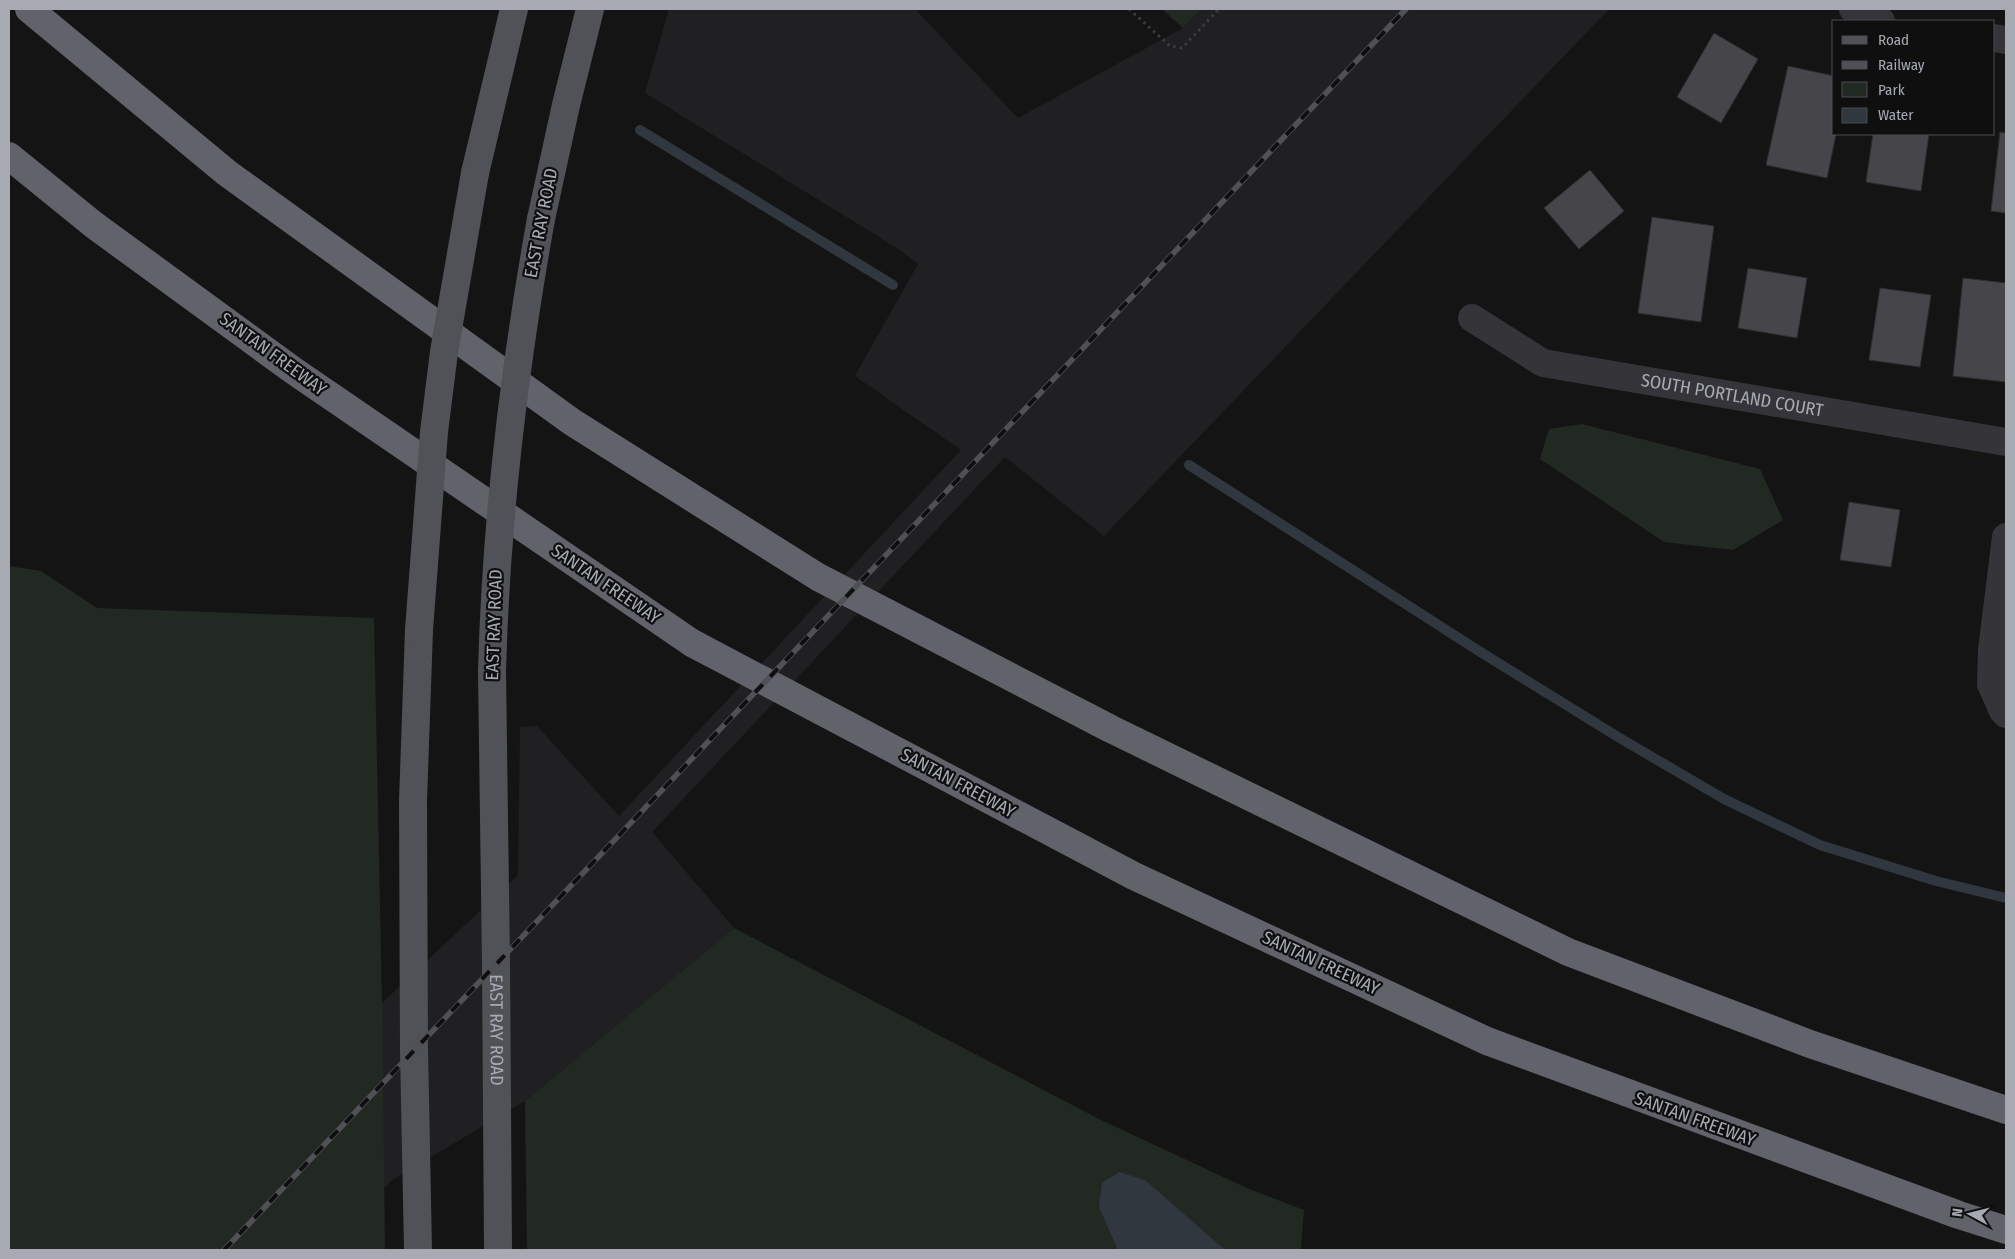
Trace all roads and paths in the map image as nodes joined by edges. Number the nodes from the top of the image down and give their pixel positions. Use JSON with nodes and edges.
{"nodes":[{"id":1,"x":29,"y":9,"type":"edge"},
{"id":2,"x":514,"y":9,"type":"edge"},
{"id":3,"x":590,"y":9,"type":"edge"},
{"id":4,"x":1129,"y":9,"type":"edge"},
{"id":5,"x":1219,"y":9,"type":"edge"},
{"id":6,"x":1853,"y":9,"type":"edge"},
{"id":7,"x":1874,"y":20,"type":"edge"},
{"id":8,"x":9,"y":156,"type":"edge"},
{"id":9,"x":1472,"y":318,"type":"dead end"},
{"id":10,"x":2006,"y":442,"type":"edge"},
{"id":11,"x":2006,"y":537,"type":"edge"},
{"id":12,"x":2004,"y":713,"type":"edge"},
{"id":13,"x":2006,"y":1110,"type":"edge"},
{"id":14,"x":2006,"y":1230,"type":"edge"},
{"id":15,"x":418,"y":1250,"type":"edge"},
{"id":16,"x":498,"y":1250,"type":"edge"}],
"edges":[{"from":1,"to":13,"type":"highway"},
{"from":2,"to":15,"type":"main road","bridge":true},
{"from":3,"to":16,"type":"main road","name":"EAST RAY ROAD","bridge":true},
{"from":4,"to":5,"type":"path"},
{"from":6,"to":7,"type":"street"},
{"from":8,"to":14,"type":"highway","name":"SANTAN FREEWAY"},
{"from":9,"to":10,"type":"street","name":"SOUTH PORTLAND COURT"},
{"from":11,"to":12,"type":"street"}]}
